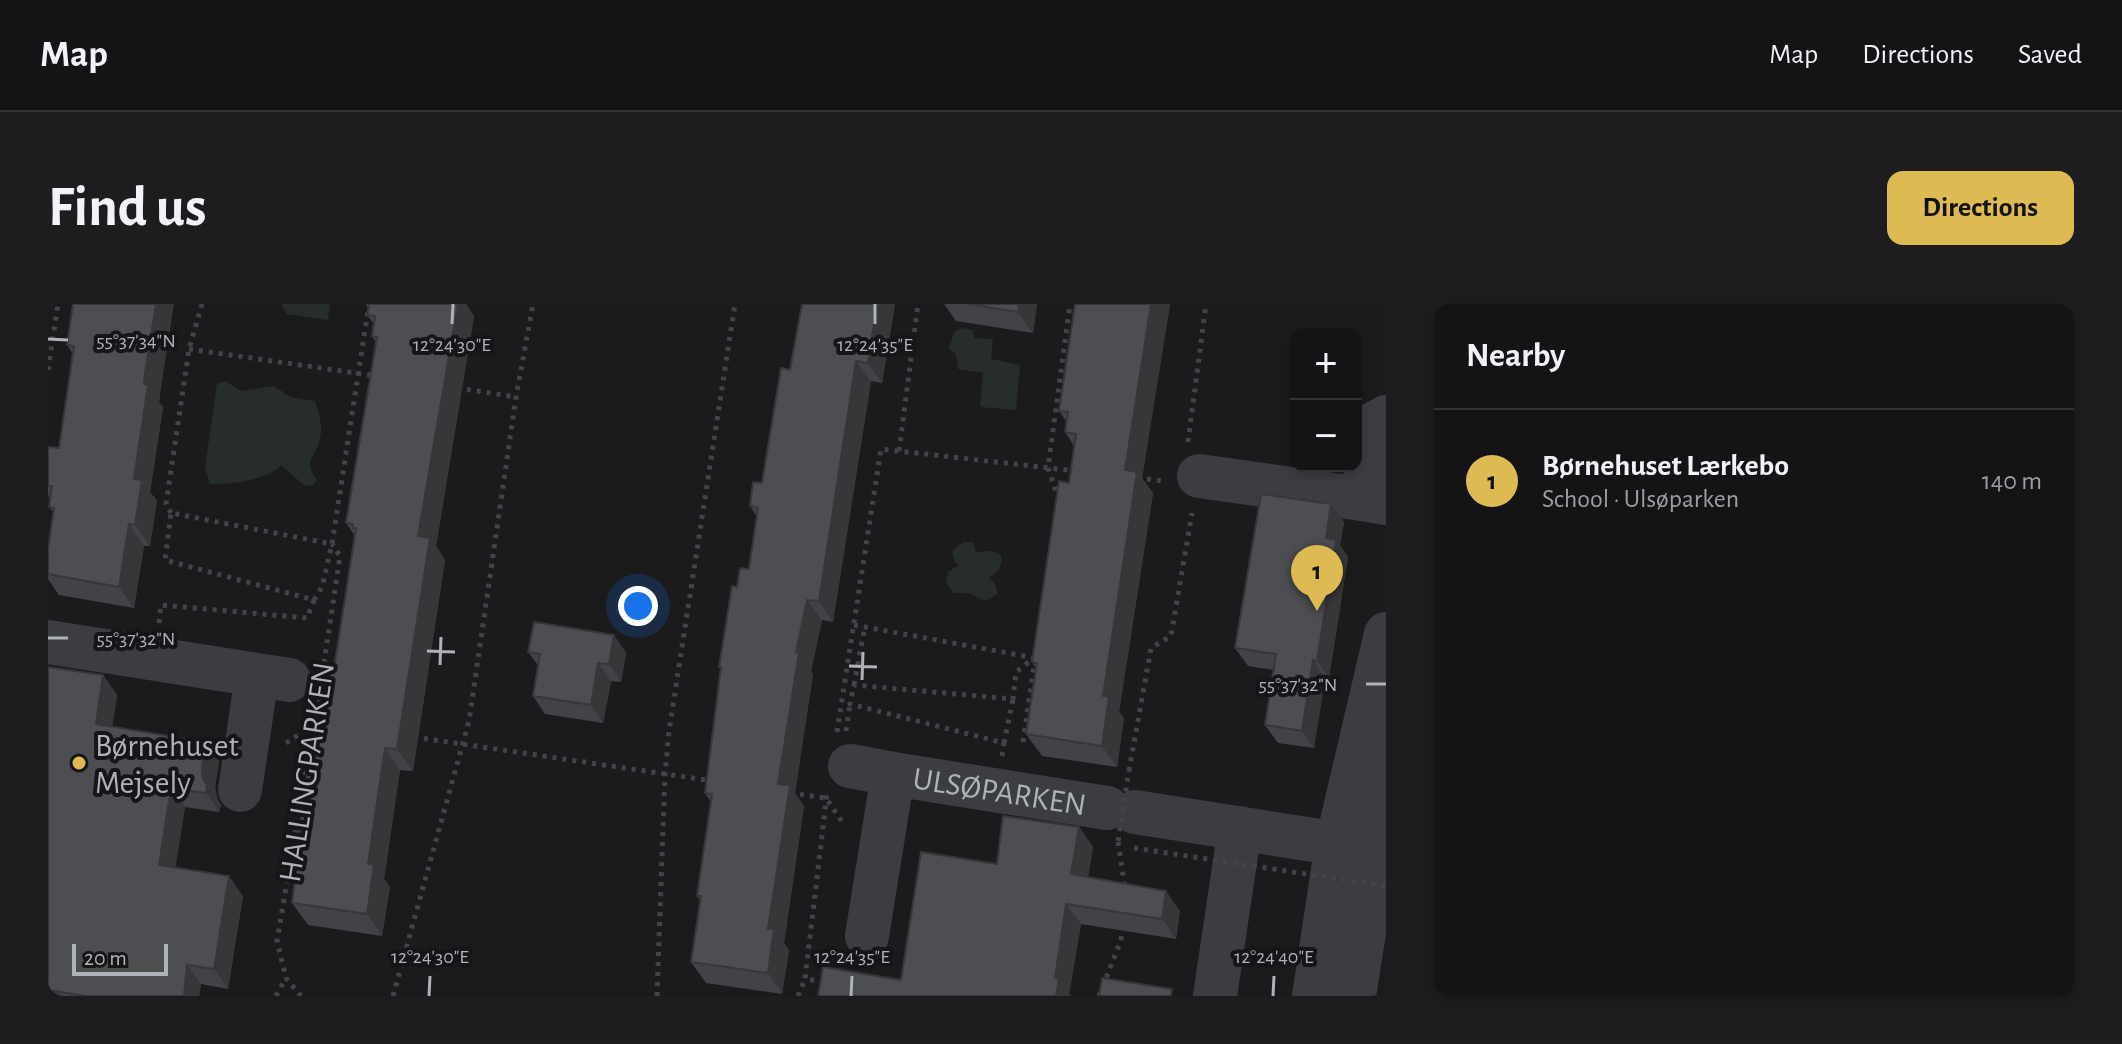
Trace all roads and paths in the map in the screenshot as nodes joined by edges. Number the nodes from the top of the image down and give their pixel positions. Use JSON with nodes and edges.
{"nodes":[{"id":1,"x":58,"y":304,"type":"edge"},
{"id":2,"x":202,"y":304,"type":"edge"},
{"id":3,"x":369,"y":304,"type":"edge"},
{"id":4,"x":533,"y":304,"type":"edge"},
{"id":5,"x":735,"y":304,"type":"edge"},
{"id":6,"x":918,"y":304,"type":"edge"},
{"id":7,"x":1070,"y":304,"type":"edge"},
{"id":8,"x":1206,"y":304,"type":"edge"},
{"id":9,"x":189,"y":349,"type":"junction"},
{"id":10,"x":48,"y":370,"type":"edge"},
{"id":11,"x":359,"y":374,"type":"junction"},
{"id":12,"x":390,"y":378,"type":"edge"},
{"id":13,"x":453,"y":388,"type":"dead end"},
{"id":14,"x":516,"y":397,"type":"junction"},
{"id":15,"x":1386,"y":417,"type":"edge"},
{"id":16,"x":899,"y":451,"type":"junction"},
{"id":17,"x":1048,"y":468,"type":"junction"},
{"id":18,"x":1078,"y":471,"type":"edge"},
{"id":19,"x":1123,"y":476,"type":"edge"},
{"id":20,"x":1191,"y":480,"type":"junction"},
{"id":21,"x":1374,"y":501,"type":"edge"},
{"id":22,"x":171,"y":513,"type":"junction"},
{"id":23,"x":1057,"y":513,"type":"edge"},
{"id":24,"x":332,"y":544,"type":"junction"},
{"id":25,"x":314,"y":600,"type":"junction"},
{"id":26,"x":854,"y":625,"type":"junction"},
{"id":27,"x":865,"y":626,"type":"junction"},
{"id":28,"x":1386,"y":634,"type":"edge"},
{"id":29,"x":48,"y":642,"type":"edge"},
{"id":30,"x":1037,"y":643,"type":"edge"},
{"id":31,"x":1035,"y":658,"type":"junction"},
{"id":32,"x":155,"y":660,"type":"junction"},
{"id":33,"x":290,"y":673,"type":"junction"},
{"id":34,"x":854,"y":685,"type":"junction"},
{"id":35,"x":1013,"y":699,"type":"junction"},
{"id":36,"x":850,"y":704,"type":"junction"},
{"id":37,"x":1386,"y":723,"type":"edge"},
{"id":38,"x":314,"y":726,"type":"edge"},
{"id":39,"x":404,"y":736,"type":"edge"},
{"id":40,"x":1023,"y":742,"type":"edge"},
{"id":41,"x":465,"y":743,"type":"junction"},
{"id":42,"x":1004,"y":743,"type":"junction"},
{"id":43,"x":837,"y":765,"type":"junction"},
{"id":44,"x":665,"y":774,"type":"junction"},
{"id":45,"x":893,"y":774,"type":"junction"},
{"id":46,"x":723,"y":783,"type":"edge"},
{"id":47,"x":240,"y":790,"type":"dead end"},
{"id":48,"x":995,"y":791,"type":"junction"},
{"id":49,"x":782,"y":792,"type":"edge"},
{"id":50,"x":1125,"y":816,"type":"junction"},
{"id":51,"x":1240,"y":828,"type":"junction"},
{"id":52,"x":881,"y":848,"type":"junction"},
{"id":53,"x":1371,"y":858,"type":"edge"},
{"id":54,"x":1127,"y":897,"type":"edge"},
{"id":55,"x":1125,"y":911,"type":"edge"},
{"id":56,"x":867,"y":936,"type":"dead end"},
{"id":57,"x":286,"y":978,"type":"junction"},
{"id":58,"x":805,"y":979,"type":"junction"},
{"id":59,"x":834,"y":983,"type":"edge"},
{"id":60,"x":276,"y":996,"type":"edge"},
{"id":61,"x":301,"y":996,"type":"edge"},
{"id":62,"x":393,"y":996,"type":"edge"},
{"id":63,"x":657,"y":996,"type":"edge"},
{"id":64,"x":798,"y":996,"type":"edge"},
{"id":65,"x":1099,"y":996,"type":"edge"},
{"id":66,"x":1215,"y":996,"type":"edge"},
{"id":67,"x":1314,"y":996,"type":"edge"},
{"id":68,"x":1354,"y":996,"type":"edge"}],
"edges":[{"from":1,"to":10,"type":"path"},
{"from":2,"to":9,"type":"path"},
{"from":3,"to":11,"type":"path"},
{"from":4,"to":14,"type":"path"},
{"from":5,"to":44,"type":"path"},
{"from":6,"to":16,"type":"path"},
{"from":7,"to":17,"type":"path"},
{"from":8,"to":20,"type":"path"},
{"from":9,"to":11,"type":"path"},
{"from":9,"to":22,"type":"path"},
{"from":11,"to":12,"type":"path"},
{"from":11,"to":24,"type":"path"},
{"from":13,"to":14,"type":"path"},
{"from":14,"to":41,"type":"path"},
{"from":15,"to":21,"type":"street"},
{"from":16,"to":17,"type":"path"},
{"from":16,"to":26,"type":"path"},
{"from":17,"to":18,"type":"path"},
{"from":17,"to":23,"type":"path"},
{"from":19,"to":20,"type":"path"},
{"from":20,"to":21,"type":"street"},
{"from":20,"to":50,"type":"path"},
{"from":22,"to":24,"type":"path"},
{"from":22,"to":25,"type":"path"},
{"from":24,"to":25,"type":"path"},
{"from":24,"to":33,"type":"path","name":"HALLINGPARKEN"},
{"from":25,"to":32,"type":"path"},
{"from":26,"to":27,"type":"path"},
{"from":26,"to":43,"type":"path"},
{"from":27,"to":31,"type":"path"},
{"from":27,"to":34,"type":"path"},
{"from":28,"to":53,"type":"street"},
{"from":29,"to":32,"type":"street","name":"HALLINGPARKEN"},
{"from":30,"to":31,"type":"path"},
{"from":31,"to":35,"type":"path"},
{"from":31,"to":40,"type":"path"},
{"from":32,"to":33,"type":"street","name":"HALLINGPARKEN"},
{"from":33,"to":47,"type":"street"},
{"from":34,"to":35,"type":"path"},
{"from":34,"to":36,"type":"path"},
{"from":35,"to":42,"type":"path"},
{"from":36,"to":42,"type":"path"},
{"from":36,"to":43,"type":"path"},
{"from":37,"to":53,"type":"street"},
{"from":38,"to":57,"type":"path","name":"HALLINGPARKEN"},
{"from":39,"to":41,"type":"path"},
{"from":41,"to":44,"type":"path"},
{"from":41,"to":62,"type":"path"},
{"from":42,"to":48,"type":"path"},
{"from":43,"to":45,"type":"street","name":"ULSØPARKEN"},
{"from":43,"to":49,"type":"path"},
{"from":43,"to":52,"type":"path"},
{"from":43,"to":58,"type":"path"},
{"from":44,"to":46,"type":"path"},
{"from":44,"to":63,"type":"path"},
{"from":45,"to":48,"type":"street","name":"ULSØPARKEN"},
{"from":45,"to":52,"type":"street","name":"ULSØPARKEN"},
{"from":48,"to":50,"type":"street","name":"ULSØPARKEN"},
{"from":50,"to":50,"type":"path","bridge":true},
{"from":50,"to":51,"type":"street","name":"ULSØPARKEN"},
{"from":50,"to":53,"type":"path","bridge":true},
{"from":50,"to":54,"type":"path"},
{"from":51,"to":53,"type":"street","name":"ULSØPARKEN"},
{"from":51,"to":66,"type":"street"},
{"from":52,"to":56,"type":"street","name":"ULSØPARKEN"},
{"from":53,"to":67,"type":"street"},
{"from":53,"to":68,"type":"street"},
{"from":55,"to":65,"type":"path"},
{"from":57,"to":60,"type":"path"},
{"from":57,"to":61,"type":"path","name":"HALLINGPARKEN"},
{"from":58,"to":59,"type":"path"},
{"from":58,"to":64,"type":"path"}]}
